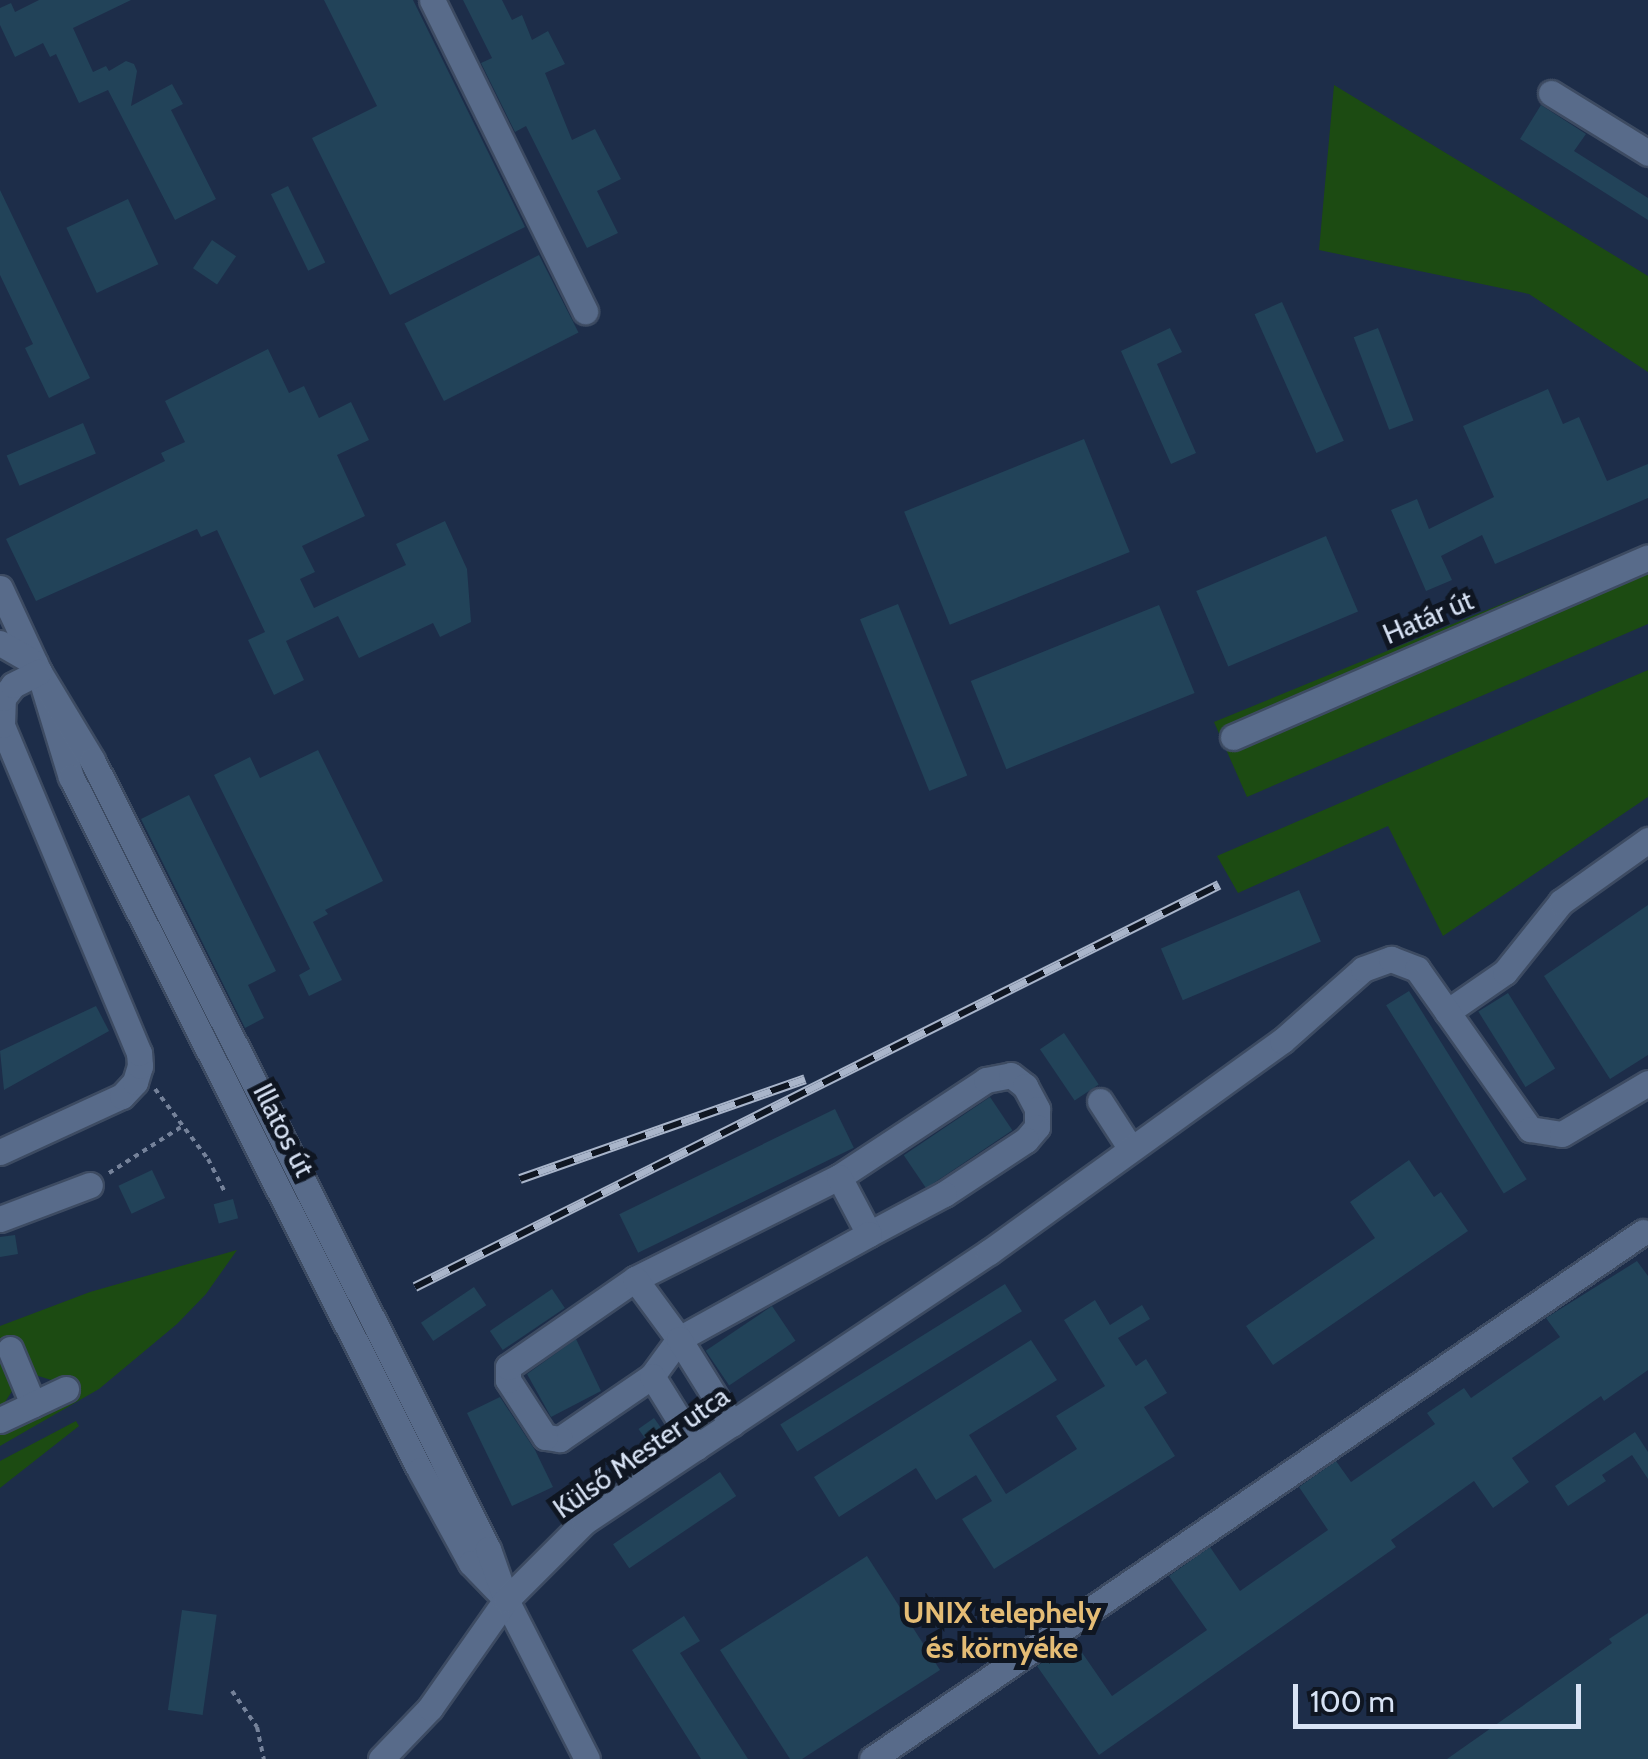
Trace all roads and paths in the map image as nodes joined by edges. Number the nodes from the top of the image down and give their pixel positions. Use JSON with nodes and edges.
{"nodes":[{"id":1,"x":432,"y":0,"type":"edge"},
{"id":2,"x":1551,"y":93,"type":"dead end"},
{"id":3,"x":1648,"y":153,"type":"edge"},
{"id":4,"x":585,"y":311,"type":"dead end"},
{"id":5,"x":1648,"y":557,"type":"edge"},
{"id":6,"x":0,"y":588,"type":"edge"},
{"id":7,"x":0,"y":643,"type":"edge"},
{"id":8,"x":37,"y":668,"type":"junction"},
{"id":9,"x":1233,"y":737,"type":"dead end"},
{"id":10,"x":1648,"y":840,"type":"edge"},
{"id":11,"x":1447,"y":1012,"type":"junction"},
{"id":12,"x":140,"y":1066,"type":"junction"},
{"id":13,"x":1648,"y":1084,"type":"edge"},
{"id":14,"x":1100,"y":1101,"type":"dead end"},
{"id":15,"x":181,"y":1127,"type":"junction"},
{"id":16,"x":1131,"y":1149,"type":"junction"},
{"id":17,"x":0,"y":1152,"type":"edge"},
{"id":18,"x":839,"y":1177,"type":"junction"},
{"id":19,"x":90,"y":1185,"type":"joint"},
{"id":20,"x":225,"y":1192,"type":"dead end"},
{"id":21,"x":0,"y":1219,"type":"edge"},
{"id":22,"x":1643,"y":1232,"type":"dead end"},
{"id":23,"x":869,"y":1234,"type":"junction"},
{"id":24,"x":635,"y":1279,"type":"junction"},
{"id":25,"x":680,"y":1339,"type":"junction"},
{"id":26,"x":10,"y":1349,"type":"dead end"},
{"id":27,"x":652,"y":1376,"type":"junction"},
{"id":28,"x":66,"y":1388,"type":"dead end"},
{"id":29,"x":33,"y":1404,"type":"junction"},
{"id":30,"x":0,"y":1420,"type":"edge"},
{"id":31,"x":732,"y":1424,"type":"junction"},
{"id":32,"x":696,"y":1447,"type":"junction"},
{"id":33,"x":506,"y":1600,"type":"junction"},
{"id":34,"x":232,"y":1691,"type":"dead end"},
{"id":35,"x":264,"y":1759,"type":"edge"},
{"id":36,"x":381,"y":1759,"type":"edge"},
{"id":37,"x":587,"y":1759,"type":"edge"},
{"id":38,"x":872,"y":1759,"type":"edge"}],
"edges":[{"from":1,"to":4,"type":"street"},
{"from":2,"to":3,"type":"street"},
{"from":5,"to":9,"type":"street","name":"Határ út"},
{"from":6,"to":8,"type":"street","name":"Illatos út"},
{"from":7,"to":8,"type":"street"},
{"from":8,"to":12,"type":"street"},
{"from":8,"to":33,"type":"street","name":"Illatos út"},
{"from":10,"to":11,"type":"street"},
{"from":11,"to":13,"type":"street","name":"Külső Mester utca"},
{"from":11,"to":16,"type":"street","name":"Külső Mester utca"},
{"from":12,"to":15,"type":"path"},
{"from":12,"to":17,"type":"street"},
{"from":14,"to":16,"type":"street"},
{"from":15,"to":19,"type":"path"},
{"from":15,"to":20,"type":"path"},
{"from":16,"to":31,"type":"street","name":"Külső Mester utca"},
{"from":18,"to":23,"type":"street"},
{"from":18,"to":23,"type":"street"},
{"from":18,"to":24,"type":"street"},
{"from":19,"to":21,"type":"street"},
{"from":22,"to":38,"type":"street"},
{"from":23,"to":25,"type":"street"},
{"from":24,"to":25,"type":"street"},
{"from":24,"to":27,"type":"street"},
{"from":25,"to":27,"type":"street"},
{"from":25,"to":31,"type":"street"},
{"from":26,"to":29,"type":"street"},
{"from":27,"to":32,"type":"street"},
{"from":28,"to":29,"type":"street"},
{"from":29,"to":30,"type":"street"},
{"from":31,"to":32,"type":"street","name":"Külső Mester utca"},
{"from":32,"to":33,"type":"street","name":"Külső Mester utca"},
{"from":33,"to":36,"type":"street","name":"Külső Mester utca"},
{"from":33,"to":37,"type":"street","name":"Illatos út"},
{"from":34,"to":35,"type":"path"}]}
